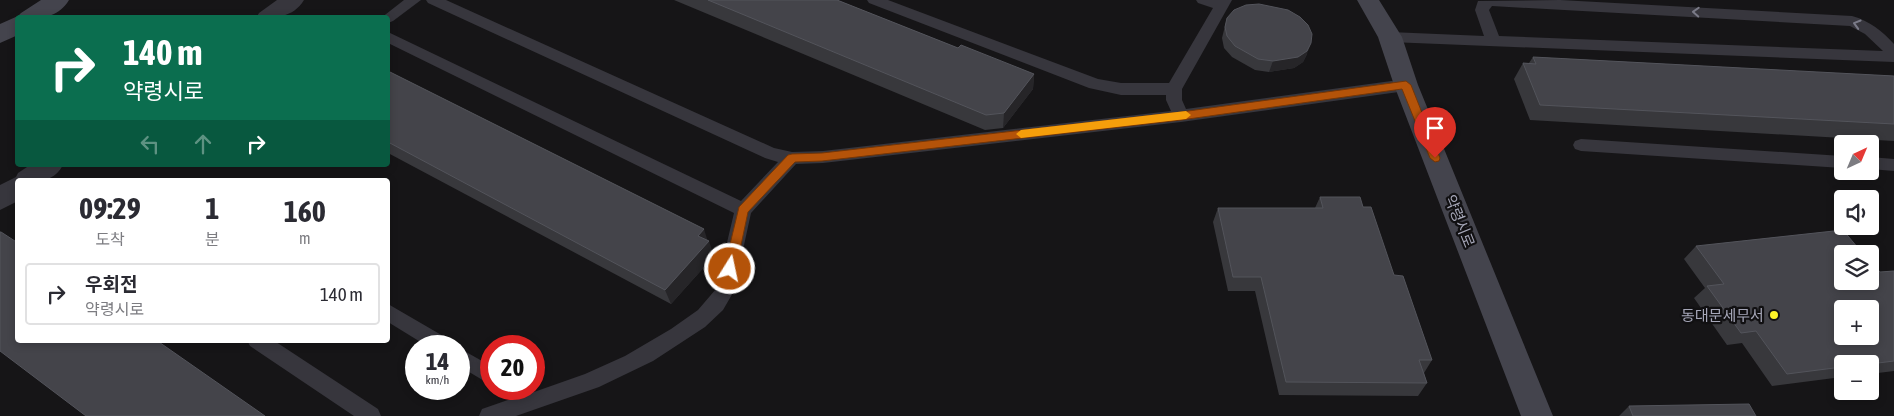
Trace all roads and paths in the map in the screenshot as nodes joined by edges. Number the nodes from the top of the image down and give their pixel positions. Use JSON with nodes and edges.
{"nodes":[{"id":1,"x":58,"y":0,"type":"edge"},
{"id":2,"x":293,"y":0,"type":"edge"},
{"id":3,"x":414,"y":0,"type":"edge"},
{"id":4,"x":432,"y":0,"type":"edge"},
{"id":5,"x":874,"y":0,"type":"edge"},
{"id":6,"x":1203,"y":0,"type":"edge"},
{"id":7,"x":1368,"y":0,"type":"edge"},
{"id":8,"x":1223,"y":3,"type":"edge"},
{"id":9,"x":34,"y":15,"type":"edge"},
{"id":10,"x":271,"y":15,"type":"edge"},
{"id":11,"x":390,"y":17,"type":"edge"},
{"id":12,"x":15,"y":26,"type":"edge"},
{"id":13,"x":0,"y":35,"type":"edge"},
{"id":14,"x":1390,"y":37,"type":"junction"},
{"id":15,"x":390,"y":38,"type":"edge"},
{"id":16,"x":1493,"y":41,"type":"junction"},
{"id":17,"x":1894,"y":56,"type":"edge"},
{"id":18,"x":1406,"y":85,"type":"junction"},
{"id":19,"x":1174,"y":88,"type":"junction"},
{"id":20,"x":1181,"y":116,"type":"junction"},
{"id":21,"x":1581,"y":145,"type":"dead end"},
{"id":22,"x":792,"y":158,"type":"junction"},
{"id":23,"x":1834,"y":161,"type":"edge"},
{"id":24,"x":1879,"y":164,"type":"edge"},
{"id":25,"x":1894,"y":165,"type":"edge"},
{"id":26,"x":47,"y":167,"type":"edge"},
{"id":27,"x":31,"y":178,"type":"edge"},
{"id":28,"x":15,"y":189,"type":"edge"},
{"id":29,"x":0,"y":199,"type":"edge"},
{"id":30,"x":743,"y":210,"type":"junction"},
{"id":31,"x":390,"y":313,"type":"edge"},
{"id":32,"x":425,"y":335,"type":"edge"},
{"id":33,"x":262,"y":343,"type":"edge"},
{"id":34,"x":532,"y":401,"type":"joint"},
{"id":35,"x":371,"y":416,"type":"edge"},
{"id":36,"x":489,"y":416,"type":"edge"},
{"id":37,"x":1537,"y":416,"type":"edge"}],
"edges":[{"from":1,"to":9,"type":"main road"},
{"from":2,"to":10,"type":"street"},
{"from":3,"to":11,"type":"lane"},
{"from":4,"to":22,"type":"lane"},
{"from":5,"to":19,"type":"lane"},
{"from":6,"to":8,"type":"lane"},
{"from":7,"to":14,"type":"main road","name":"약령시로"},
{"from":8,"to":19,"type":"lane"},
{"from":12,"to":13,"type":"main road"},
{"from":14,"to":16,"type":"lane"},
{"from":14,"to":18,"type":"main road","name":"약령시로"},
{"from":15,"to":30,"type":"lane"},
{"from":16,"to":17,"type":"lane"},
{"from":17,"to":16,"type":"lane","one_way":true},
{"from":18,"to":20,"type":"lane"},
{"from":18,"to":37,"type":"main road","name":"약령시로"},
{"from":19,"to":20,"type":"lane"},
{"from":20,"to":22,"type":"lane"},
{"from":21,"to":23,"type":"lane"},
{"from":22,"to":30,"type":"lane"},
{"from":24,"to":25,"type":"lane"},
{"from":26,"to":27,"type":"street"},
{"from":28,"to":29,"type":"street"},
{"from":30,"to":34,"type":"lane"},
{"from":31,"to":32,"type":"lane"},
{"from":33,"to":35,"type":"lane"},
{"from":34,"to":36,"type":"lane"}]}
